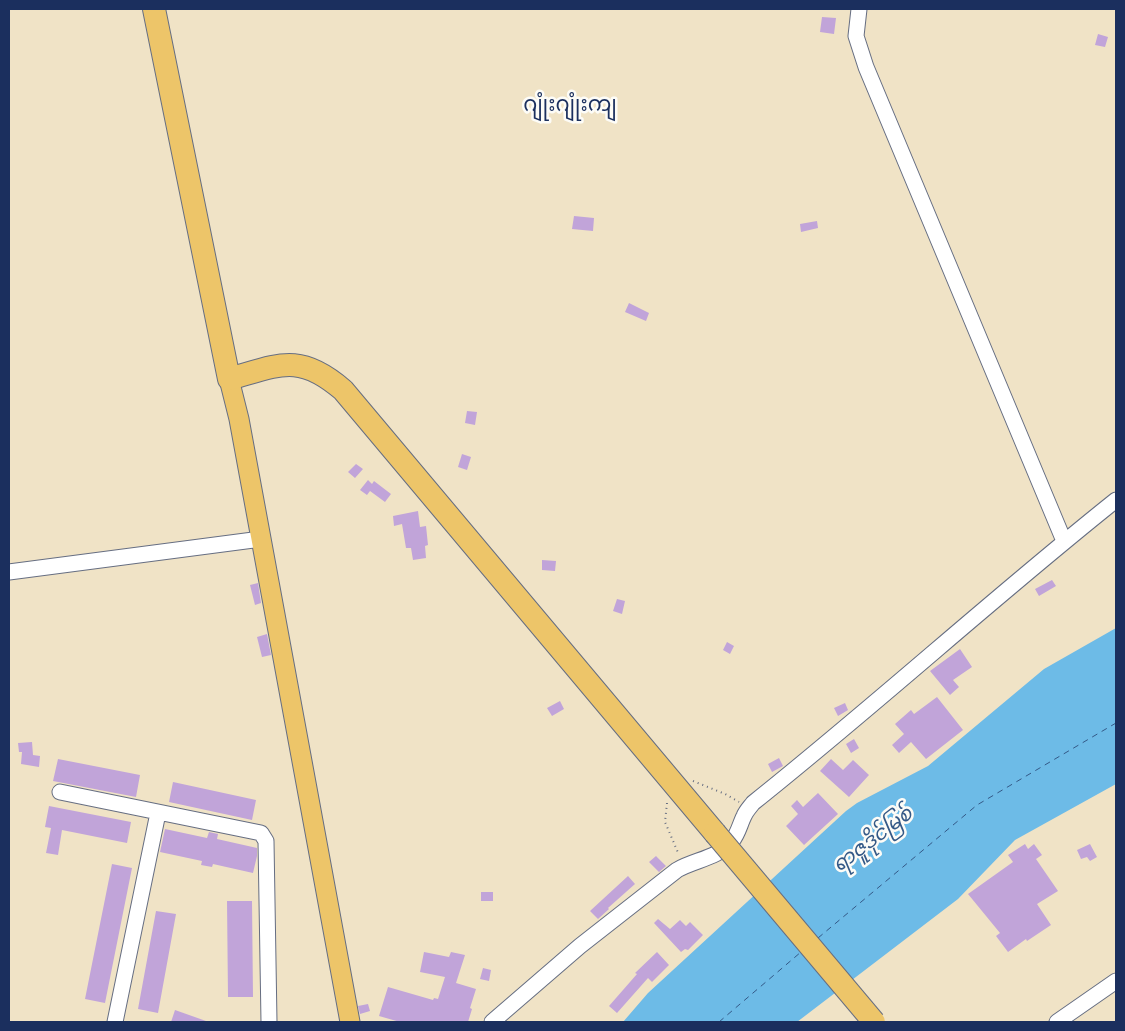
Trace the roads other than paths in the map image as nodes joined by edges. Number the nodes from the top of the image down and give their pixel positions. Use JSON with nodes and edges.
{"nodes":[{"id":1,"x":154,"y":9,"type":"edge"},
{"id":2,"x":860,"y":9,"type":"edge"},
{"id":3,"x":229,"y":379,"type":"junction"},
{"id":4,"x":1116,"y":500,"type":"edge"},
{"id":5,"x":261,"y":538,"type":"junction"},
{"id":6,"x":1064,"y":541,"type":"junction"},
{"id":7,"x":9,"y":572,"type":"edge"},
{"id":8,"x":60,"y":792,"type":"dead end"},
{"id":9,"x":158,"y":813,"type":"junction"},
{"id":10,"x":1116,"y":981,"type":"edge"},
{"id":11,"x":115,"y":1022,"type":"edge"},
{"id":12,"x":269,"y":1022,"type":"edge"},
{"id":13,"x":350,"y":1022,"type":"edge"},
{"id":14,"x":492,"y":1022,"type":"edge"},
{"id":15,"x":874,"y":1022,"type":"edge"},
{"id":16,"x":1057,"y":1022,"type":"edge"}],
"edges":[{"from":1,"to":3,"type":"highway"},
{"from":2,"to":6,"type":"street"},
{"from":3,"to":5,"type":"main road"},
{"from":3,"to":15,"type":"highway","bridge":true},
{"from":4,"to":6,"type":"street"},
{"from":5,"to":7,"type":"street"},
{"from":5,"to":13,"type":"main road"},
{"from":6,"to":14,"type":"street"},
{"from":8,"to":9,"type":"street"},
{"from":9,"to":11,"type":"street"},
{"from":9,"to":12,"type":"street"},
{"from":10,"to":16,"type":"street"}]}
